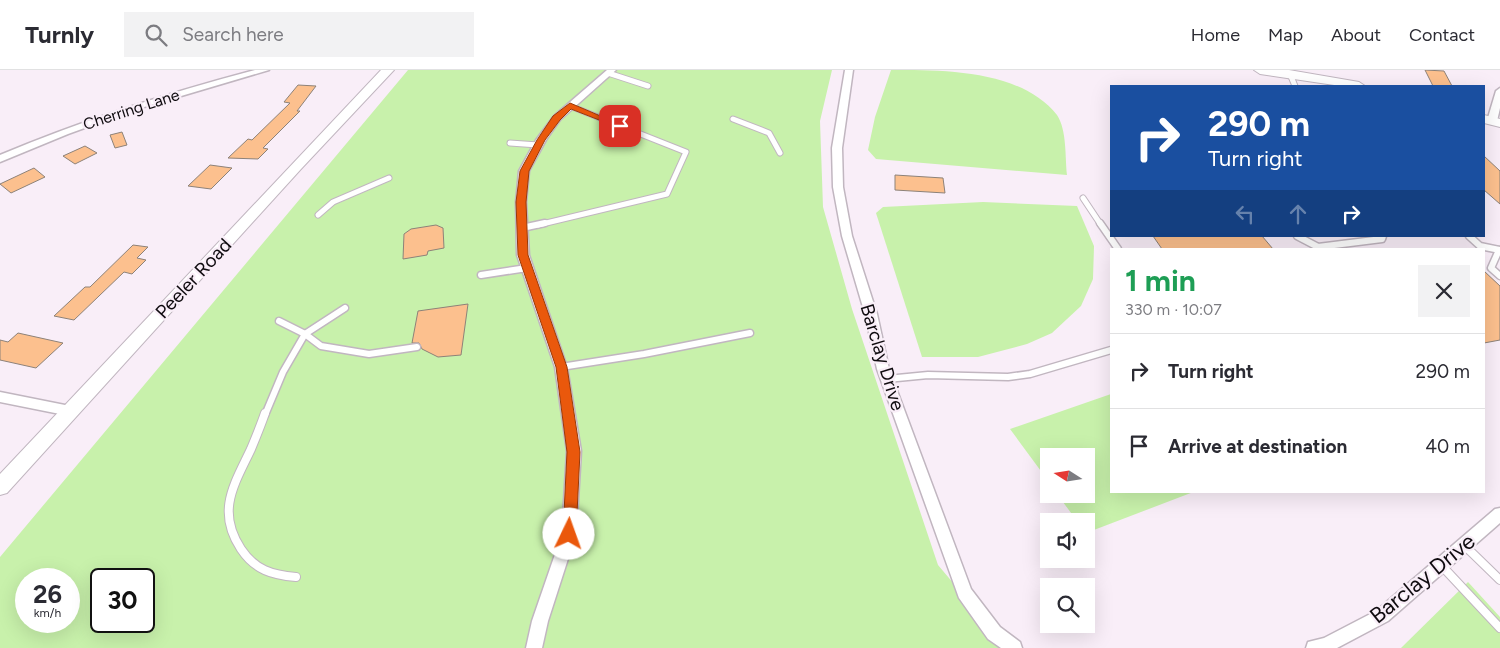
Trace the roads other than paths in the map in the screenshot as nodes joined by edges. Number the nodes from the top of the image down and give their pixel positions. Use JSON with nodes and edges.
{"nodes":[{"id":1,"x":265,"y":70,"type":"edge"},
{"id":2,"x":384,"y":70,"type":"edge"},
{"id":3,"x":388,"y":70,"type":"edge"},
{"id":4,"x":849,"y":70,"type":"edge"},
{"id":5,"x":1260,"y":70,"type":"edge"},
{"id":6,"x":610,"y":72,"type":"edge"},
{"id":7,"x":1290,"y":74,"type":"junction"},
{"id":8,"x":1312,"y":78,"type":"edge"},
{"id":9,"x":1295,"y":85,"type":"edge"},
{"id":10,"x":1353,"y":85,"type":"edge"},
{"id":11,"x":648,"y":86,"type":"dead end"},
{"id":12,"x":1500,"y":91,"type":"edge"},
{"id":13,"x":570,"y":106,"type":"junction"},
{"id":14,"x":733,"y":119,"type":"dead end"},
{"id":15,"x":1492,"y":121,"type":"edge"},
{"id":16,"x":510,"y":143,"type":"dead end"},
{"id":17,"x":538,"y":145,"type":"junction"},
{"id":18,"x":780,"y":153,"type":"dead end"},
{"id":19,"x":0,"y":159,"type":"edge"},
{"id":20,"x":389,"y":178,"type":"dead end"},
{"id":21,"x":1083,"y":198,"type":"dead end"},
{"id":22,"x":318,"y":215,"type":"dead end"},
{"id":23,"x":522,"y":228,"type":"junction"},
{"id":24,"x":1299,"y":237,"type":"edge"},
{"id":25,"x":1383,"y":237,"type":"edge"},
{"id":26,"x":1470,"y":237,"type":"edge"},
{"id":27,"x":1117,"y":248,"type":"edge"},
{"id":28,"x":1500,"y":250,"type":"edge"},
{"id":29,"x":527,"y":268,"type":"junction"},
{"id":30,"x":481,"y":275,"type":"dead end"},
{"id":31,"x":1500,"y":276,"type":"edge"},
{"id":32,"x":345,"y":308,"type":"dead end"},
{"id":33,"x":279,"y":321,"type":"dead end"},
{"id":34,"x":750,"y":332,"type":"dead end"},
{"id":35,"x":305,"y":334,"type":"junction"},
{"id":36,"x":417,"y":347,"type":"dead end"},
{"id":37,"x":1110,"y":350,"type":"edge"},
{"id":38,"x":561,"y":367,"type":"junction"},
{"id":39,"x":887,"y":380,"type":"junction"},
{"id":40,"x":0,"y":398,"type":"edge"},
{"id":41,"x":70,"y":411,"type":"junction"},
{"id":42,"x":0,"y":487,"type":"edge"},
{"id":43,"x":1500,"y":514,"type":"edge"},
{"id":44,"x":1463,"y":544,"type":"junction"},
{"id":45,"x":1440,"y":564,"type":"junction"},
{"id":46,"x":296,"y":577,"type":"dead end"},
{"id":47,"x":1500,"y":580,"type":"edge"},
{"id":48,"x":1500,"y":628,"type":"edge"},
{"id":49,"x":534,"y":648,"type":"edge"},
{"id":50,"x":1014,"y":648,"type":"edge"},
{"id":51,"x":1314,"y":648,"type":"edge"}],
"edges":[{"from":1,"to":19,"type":"street","name":"Cherring Lane"},
{"from":2,"to":3,"type":"street"},
{"from":3,"to":41,"type":"street","name":"Peeler Road"},
{"from":4,"to":39,"type":"street","name":"Barclay Drive"},
{"from":5,"to":7,"type":"street"},
{"from":6,"to":11,"type":"lane"},
{"from":6,"to":13,"type":"street"},
{"from":7,"to":8,"type":"street"},
{"from":7,"to":9,"type":"lane"},
{"from":8,"to":10,"type":"street"},
{"from":12,"to":15,"type":"street"},
{"from":13,"to":17,"type":"street"},
{"from":13,"to":23,"type":"lane"},
{"from":14,"to":18,"type":"lane"},
{"from":16,"to":17,"type":"lane"},
{"from":17,"to":23,"type":"street"},
{"from":20,"to":22,"type":"lane"},
{"from":21,"to":27,"type":"lane"},
{"from":23,"to":29,"type":"street"},
{"from":24,"to":25,"type":"lane"},
{"from":26,"to":28,"type":"lane"},
{"from":28,"to":31,"type":"lane"},
{"from":29,"to":30,"type":"lane"},
{"from":29,"to":38,"type":"street"},
{"from":32,"to":35,"type":"lane"},
{"from":33,"to":35,"type":"lane"},
{"from":34,"to":38,"type":"lane"},
{"from":35,"to":36,"type":"lane"},
{"from":35,"to":46,"type":"lane"},
{"from":37,"to":39,"type":"lane"},
{"from":38,"to":49,"type":"street"},
{"from":39,"to":50,"type":"street","name":"Barclay Drive"},
{"from":40,"to":41,"type":"street"},
{"from":41,"to":42,"type":"street","name":"Peeler Road"},
{"from":43,"to":44,"type":"street","name":"Barclay Drive"},
{"from":44,"to":45,"type":"street","name":"Barclay Drive"},
{"from":44,"to":47,"type":"lane"},
{"from":45,"to":48,"type":"lane"},
{"from":45,"to":51,"type":"street","name":"Barclay Drive"}]}
